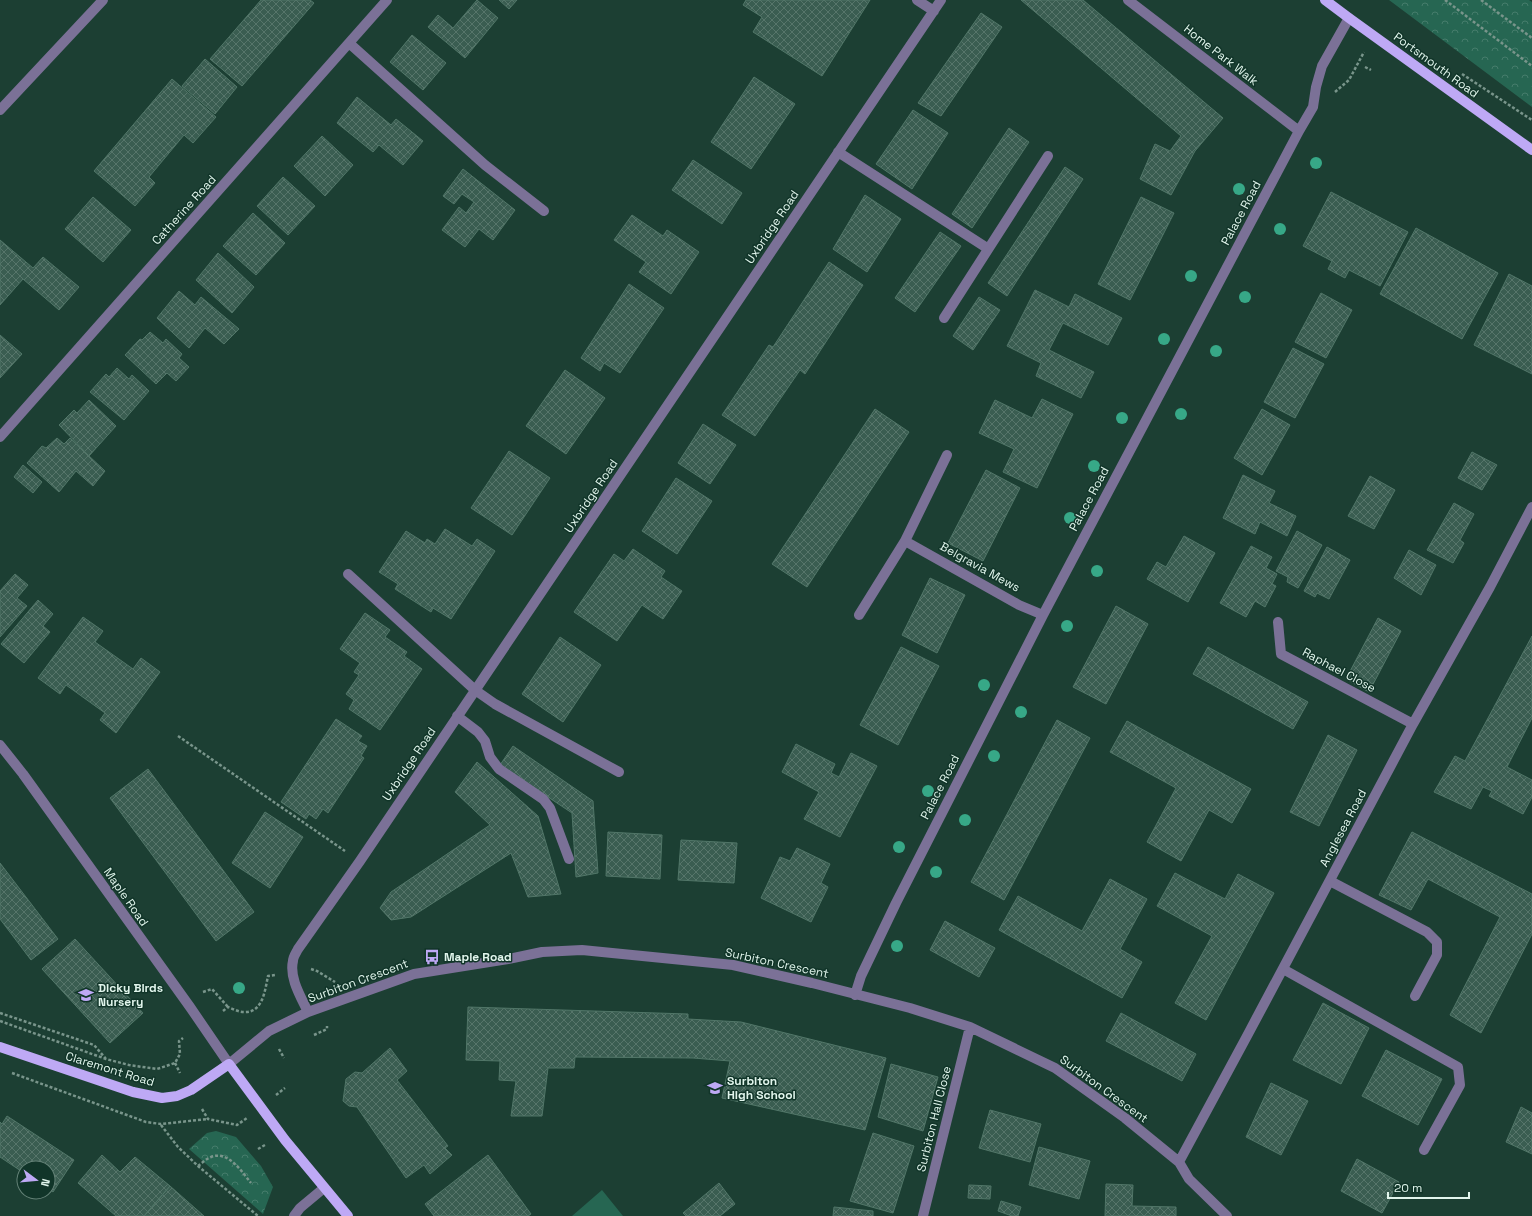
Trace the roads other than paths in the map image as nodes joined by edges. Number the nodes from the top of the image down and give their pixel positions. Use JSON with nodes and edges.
{"nodes":[{"id":1,"x":103,"y":0,"type":"edge"},
{"id":2,"x":387,"y":0,"type":"edge"},
{"id":3,"x":917,"y":0,"type":"edge"},
{"id":4,"x":941,"y":0,"type":"edge"},
{"id":5,"x":1128,"y":0,"type":"edge"},
{"id":6,"x":1325,"y":0,"type":"edge"},
{"id":7,"x":934,"y":11,"type":"junction"},
{"id":8,"x":1349,"y":18,"type":"junction"},
{"id":9,"x":349,"y":43,"type":"junction"},
{"id":10,"x":0,"y":110,"type":"edge"},
{"id":11,"x":1299,"y":131,"type":"junction"},
{"id":12,"x":1532,"y":150,"type":"edge"},
{"id":13,"x":838,"y":152,"type":"junction"},
{"id":14,"x":1048,"y":156,"type":"dead end"},
{"id":15,"x":544,"y":211,"type":"dead end"},
{"id":16,"x":987,"y":248,"type":"junction"},
{"id":17,"x":944,"y":318,"type":"dead end"},
{"id":18,"x":0,"y":437,"type":"edge"},
{"id":19,"x":947,"y":455,"type":"dead end"},
{"id":20,"x":1532,"y":507,"type":"edge"},
{"id":21,"x":905,"y":541,"type":"junction"},
{"id":22,"x":348,"y":574,"type":"dead end"},
{"id":23,"x":859,"y":615,"type":"dead end"},
{"id":24,"x":1043,"y":615,"type":"junction"},
{"id":25,"x":1278,"y":622,"type":"dead end"},
{"id":26,"x":475,"y":690,"type":"junction"},
{"id":27,"x":456,"y":716,"type":"junction"},
{"id":28,"x":1413,"y":724,"type":"junction"},
{"id":29,"x":1,"y":747,"type":"edge"},
{"id":30,"x":619,"y":772,"type":"dead end"},
{"id":31,"x":569,"y":858,"type":"dead end"},
{"id":32,"x":1330,"y":881,"type":"junction"},
{"id":33,"x":1283,"y":969,"type":"junction"},
{"id":34,"x":855,"y":995,"type":"junction"},
{"id":35,"x":1415,"y":996,"type":"dead end"},
{"id":36,"x":308,"y":1012,"type":"junction"},
{"id":37,"x":970,"y":1027,"type":"junction"},
{"id":38,"x":0,"y":1047,"type":"edge"},
{"id":39,"x":229,"y":1064,"type":"junction"},
{"id":40,"x":1424,"y":1150,"type":"dead end"},
{"id":41,"x":1179,"y":1162,"type":"junction"},
{"id":42,"x":324,"y":1188,"type":"junction"},
{"id":43,"x":294,"y":1216,"type":"edge"},
{"id":44,"x":348,"y":1216,"type":"edge"},
{"id":45,"x":923,"y":1216,"type":"edge"},
{"id":46,"x":1227,"y":1216,"type":"edge"}],
"edges":[{"from":1,"to":10,"type":"street"},
{"from":2,"to":9,"type":"street","name":"Catherine Road"},
{"from":3,"to":7,"type":"street"},
{"from":4,"to":7,"type":"street","name":"Uxbridge Road"},
{"from":5,"to":11,"type":"street","name":"Home Park Walk"},
{"from":6,"to":8,"type":"main road","name":"Portsmouth Road"},
{"from":7,"to":13,"type":"street","name":"Uxbridge Road"},
{"from":8,"to":11,"type":"street","name":"Palace Road"},
{"from":8,"to":12,"type":"main road","name":"Portsmouth Road"},
{"from":9,"to":15,"type":"street"},
{"from":9,"to":18,"type":"street","name":"Catherine Road"},
{"from":11,"to":24,"type":"street","name":"Palace Road"},
{"from":13,"to":16,"type":"street"},
{"from":13,"to":26,"type":"street","name":"Uxbridge Road"},
{"from":14,"to":16,"type":"street"},
{"from":16,"to":17,"type":"street"},
{"from":19,"to":21,"type":"street"},
{"from":20,"to":28,"type":"street","name":"Anglesea Road"},
{"from":21,"to":23,"type":"street"},
{"from":21,"to":24,"type":"street","name":"Belgravia Mews"},
{"from":22,"to":26,"type":"street"},
{"from":24,"to":34,"type":"street","name":"Palace Road"},
{"from":25,"to":28,"type":"street","name":"Raphael Close"},
{"from":26,"to":27,"type":"street","name":"Uxbridge Road"},
{"from":26,"to":30,"type":"street"},
{"from":27,"to":31,"type":"street"},
{"from":27,"to":36,"type":"street","name":"Uxbridge Road"},
{"from":28,"to":32,"type":"street","name":"Anglesea Road"},
{"from":29,"to":39,"type":"street","name":"Maple Road"},
{"from":32,"to":33,"type":"street","name":"Anglesea Road"},
{"from":32,"to":35,"type":"street"},
{"from":33,"to":40,"type":"street"},
{"from":33,"to":41,"type":"street","name":"Anglesea Road"},
{"from":34,"to":36,"type":"street","name":"Surbiton Crescent"},
{"from":34,"to":37,"type":"street","name":"Surbiton Crescent"},
{"from":36,"to":39,"type":"street","name":"Surbiton Crescent"},
{"from":37,"to":41,"type":"street","name":"Surbiton Crescent"},
{"from":37,"to":45,"type":"street","name":"Surbiton Hall Close"},
{"from":38,"to":39,"type":"main road","name":"Claremont Road"},
{"from":39,"to":42,"type":"main road","name":"Maple Road"},
{"from":41,"to":46,"type":"street","name":"Surbiton Crescent"},
{"from":42,"to":43,"type":"street"},
{"from":42,"to":44,"type":"main road","name":"Maple Road"}]}
